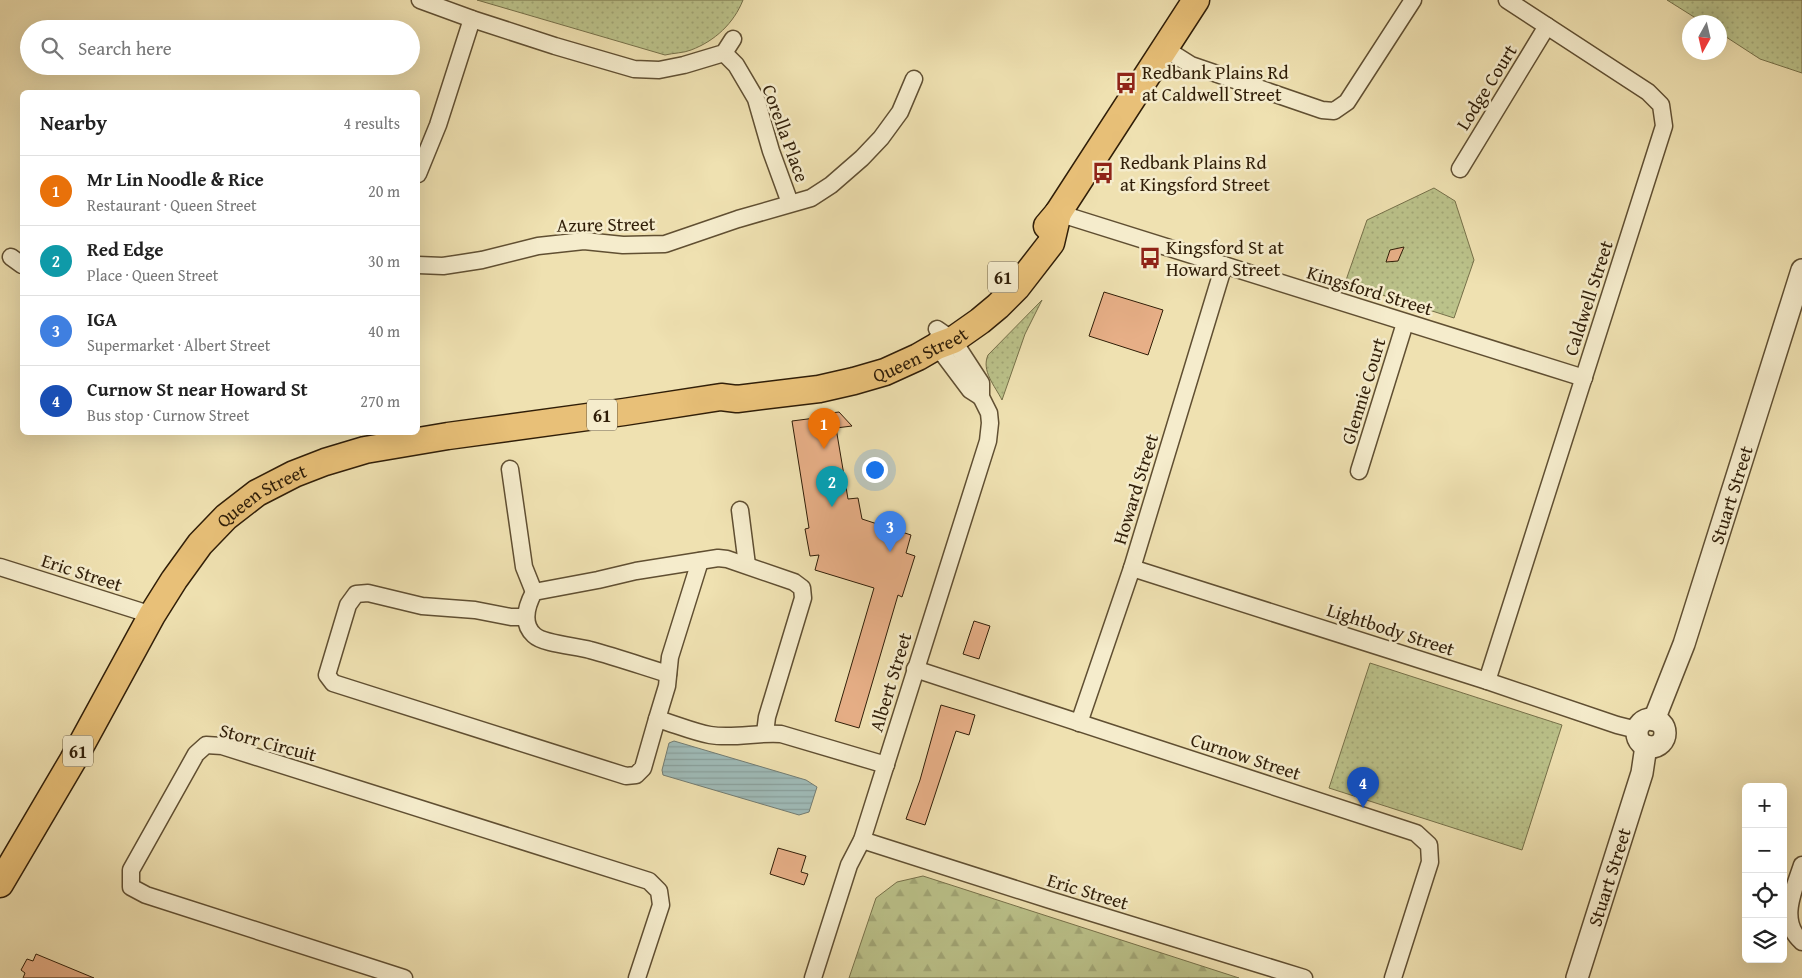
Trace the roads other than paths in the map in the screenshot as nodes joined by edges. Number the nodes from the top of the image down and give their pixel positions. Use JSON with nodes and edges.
{"nodes":[{"id":1,"x":420,"y":0,"type":"edge"},
{"id":2,"x":1196,"y":0,"type":"edge"},
{"id":3,"x":1413,"y":0,"type":"edge"},
{"id":4,"x":1507,"y":0,"type":"edge"},
{"id":5,"x":472,"y":19,"type":"junction"},
{"id":6,"x":1547,"y":26,"type":"junction"},
{"id":7,"x":1164,"y":48,"type":"junction"},
{"id":8,"x":914,"y":79,"type":"dead end"},
{"id":9,"x":420,"y":169,"type":"edge"},
{"id":10,"x":1460,"y":169,"type":"dead end"},
{"id":11,"x":790,"y":203,"type":"junction"},
{"id":12,"x":1058,"y":213,"type":"junction"},
{"id":13,"x":420,"y":264,"type":"edge"},
{"id":14,"x":1224,"y":265,"type":"junction"},
{"id":15,"x":1802,"y":270,"type":"edge"},
{"id":16,"x":1406,"y":322,"type":"junction"},
{"id":17,"x":942,"y":338,"type":"junction"},
{"id":18,"x":1584,"y":378,"type":"junction"},
{"id":19,"x":371,"y":440,"type":"edge"},
{"id":20,"x":510,"y":469,"type":"dead end"},
{"id":21,"x":1359,"y":471,"type":"dead end"},
{"id":22,"x":740,"y":510,"type":"dead end"},
{"id":23,"x":700,"y":561,"type":"junction"},
{"id":24,"x":747,"y":565,"type":"junction"},
{"id":25,"x":0,"y":567,"type":"edge"},
{"id":26,"x":1132,"y":568,"type":"junction"},
{"id":27,"x":534,"y":592,"type":"junction"},
{"id":28,"x":152,"y":616,"type":"junction"},
{"id":29,"x":526,"y":617,"type":"junction"},
{"id":30,"x":915,"y":669,"type":"junction"},
{"id":31,"x":668,"y":674,"type":"junction"},
{"id":32,"x":1487,"y":681,"type":"junction"},
{"id":33,"x":658,"y":719,"type":"junction"},
{"id":34,"x":1079,"y":723,"type":"junction"},
{"id":35,"x":1646,"y":732,"type":"junction"},
{"id":36,"x":764,"y":733,"type":"junction"},
{"id":37,"x":886,"y":765,"type":"junction"},
{"id":38,"x":862,"y":840,"type":"junction"},
{"id":39,"x":1802,"y":865,"type":"edge"},
{"id":40,"x":0,"y":884,"type":"edge"},
{"id":41,"x":1802,"y":942,"type":"edge"},
{"id":42,"x":404,"y":978,"type":"edge"},
{"id":43,"x":637,"y":978,"type":"edge"},
{"id":44,"x":813,"y":978,"type":"edge"},
{"id":45,"x":1304,"y":978,"type":"edge"},
{"id":46,"x":1393,"y":978,"type":"edge"},
{"id":47,"x":1577,"y":978,"type":"edge"}],
"edges":[{"from":1,"to":5,"type":"street"},
{"from":2,"to":7,"type":"main road","number":"61"},
{"from":3,"to":7,"type":"street"},
{"from":4,"to":6,"type":"street","name":"Caldwell Street"},
{"from":5,"to":9,"type":"street"},
{"from":5,"to":11,"type":"street","name":"Corella Place"},
{"from":6,"to":10,"type":"street","name":"Lodge Court"},
{"from":6,"to":18,"type":"street","name":"Caldwell Street"},
{"from":7,"to":12,"type":"main road","name":"Queen Street","number":"61"},
{"from":8,"to":11,"type":"street","name":"Azure Street"},
{"from":11,"to":13,"type":"street","name":"Azure Street"},
{"from":12,"to":14,"type":"street","name":"Kingsford Street"},
{"from":12,"to":17,"type":"main road","name":"Queen Street","number":"61"},
{"from":14,"to":16,"type":"street","name":"Kingsford Street"},
{"from":14,"to":26,"type":"street","name":"Howard Street"},
{"from":15,"to":35,"type":"street","name":"Stuart Street"},
{"from":16,"to":18,"type":"street","name":"Kingsford Street"},
{"from":16,"to":21,"type":"street","name":"Glennie Court"},
{"from":17,"to":19,"type":"main road","name":"Queen Street","number":"61"},
{"from":17,"to":30,"type":"street","name":"Albert Street"},
{"from":18,"to":32,"type":"street","name":"Caldwell Street"},
{"from":19,"to":28,"type":"main road","name":"Queen Street","number":"61"},
{"from":20,"to":27,"type":"street"},
{"from":22,"to":24,"type":"street"},
{"from":23,"to":24,"type":"street"},
{"from":23,"to":27,"type":"street"},
{"from":23,"to":31,"type":"street"},
{"from":24,"to":36,"type":"street"},
{"from":25,"to":28,"type":"street","name":"Eric Street"},
{"from":26,"to":32,"type":"street","name":"Lightbody Street"},
{"from":26,"to":34,"type":"street","name":"Howard Street"},
{"from":27,"to":29,"type":"street"},
{"from":28,"to":40,"type":"main road","name":"Queen Street","number":"61"},
{"from":29,"to":31,"type":"street"},
{"from":29,"to":33,"type":"street"},
{"from":30,"to":34,"type":"street","name":"Curnow Street"},
{"from":30,"to":37,"type":"street","name":"Albert Street"},
{"from":31,"to":33,"type":"street"},
{"from":32,"to":35,"type":"street","name":"Lightbody Street"},
{"from":33,"to":36,"type":"street"},
{"from":34,"to":46,"type":"street","name":"Curnow Street"},
{"from":35,"to":47,"type":"street","name":"Stuart Street"},
{"from":36,"to":37,"type":"street"},
{"from":37,"to":38,"type":"street","name":"Albert Street"},
{"from":38,"to":44,"type":"street","name":"Albert Street"},
{"from":38,"to":45,"type":"street","name":"Eric Street"},
{"from":39,"to":41,"type":"street"},
{"from":42,"to":43,"type":"street","name":"Storr Circuit"}]}
